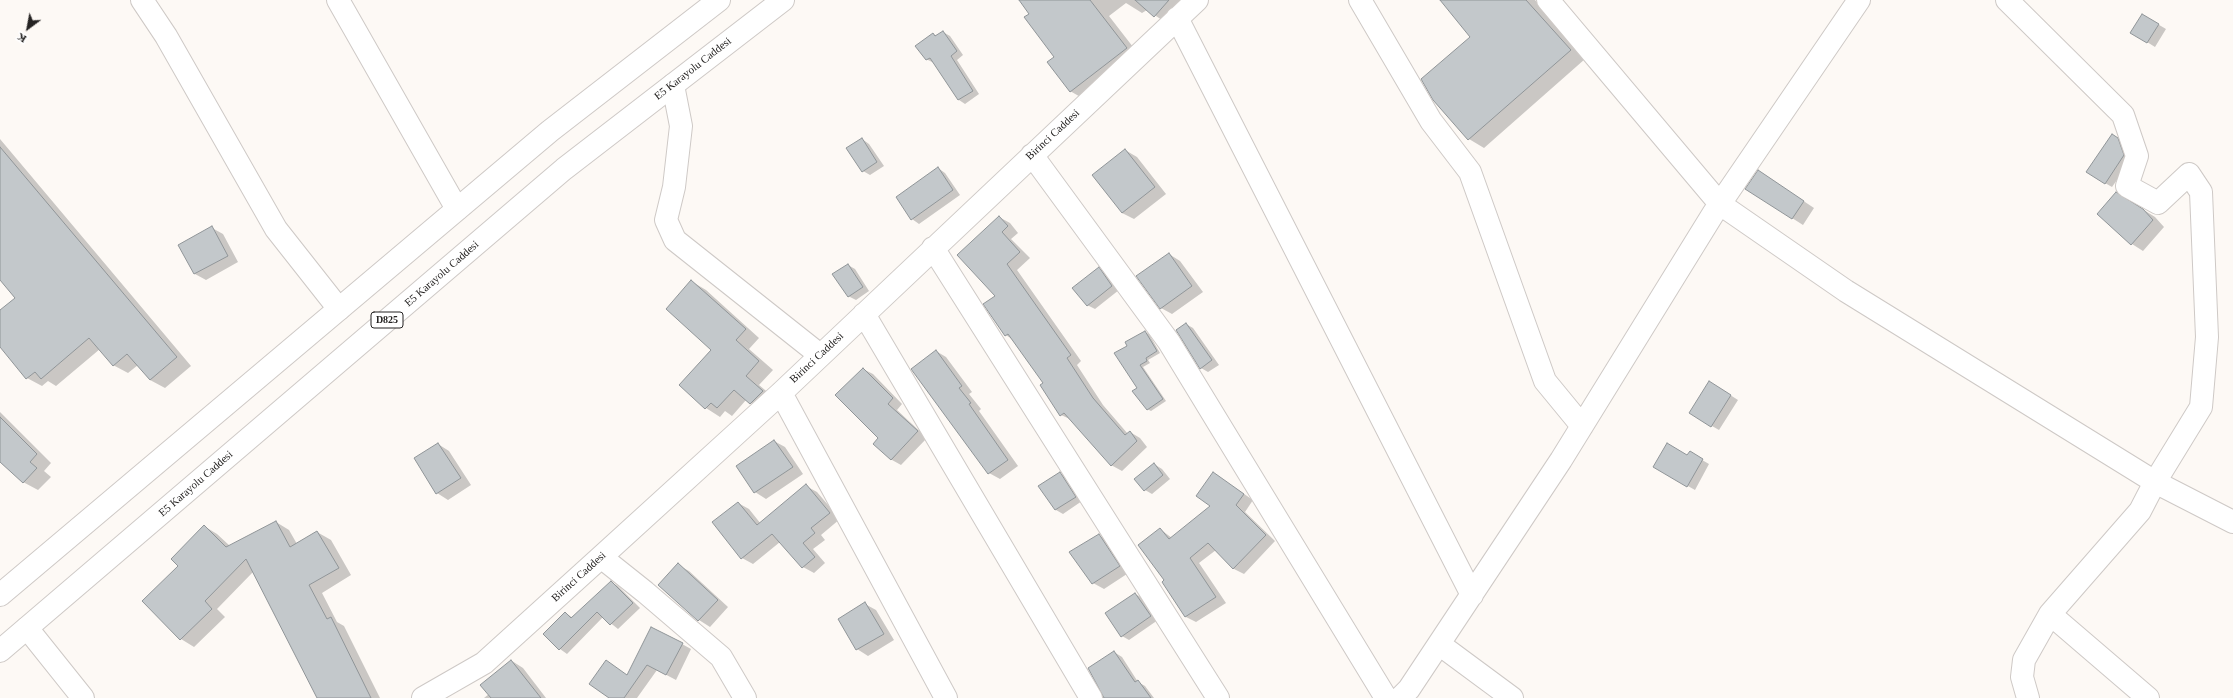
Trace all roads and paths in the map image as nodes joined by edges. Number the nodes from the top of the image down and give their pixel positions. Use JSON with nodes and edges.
{"nodes":[{"id":1,"x":142,"y":0,"type":"edge"},
{"id":2,"x":338,"y":0,"type":"edge"},
{"id":3,"x":719,"y":0,"type":"edge"},
{"id":4,"x":783,"y":0,"type":"edge"},
{"id":5,"x":1197,"y":0,"type":"edge"},
{"id":6,"x":1360,"y":0,"type":"edge"},
{"id":7,"x":1548,"y":0,"type":"edge"},
{"id":8,"x":1859,"y":0,"type":"edge"},
{"id":9,"x":2007,"y":0,"type":"edge"},
{"id":10,"x":1177,"y":18,"type":"junction"},
{"id":11,"x":673,"y":85,"type":"junction"},
{"id":12,"x":1032,"y":155,"type":"junction"},
{"id":13,"x":1720,"y":204,"type":"junction"},
{"id":14,"x":457,"y":209,"type":"junction"},
{"id":15,"x":934,"y":248,"type":"junction"},
{"id":16,"x":339,"y":308,"type":"junction"},
{"id":17,"x":864,"y":314,"type":"junction"},
{"id":18,"x":820,"y":355,"type":"junction"},
{"id":19,"x":781,"y":393,"type":"junction"},
{"id":20,"x":1582,"y":426,"type":"junction"},
{"id":21,"x":2155,"y":482,"type":"junction"},
{"id":22,"x":2233,"y":522,"type":"edge"},
{"id":23,"x":601,"y":557,"type":"junction"},
{"id":24,"x":0,"y":595,"type":"edge"},
{"id":25,"x":1472,"y":595,"type":"junction"},
{"id":26,"x":2050,"y":614,"type":"junction"},
{"id":27,"x":27,"y":628,"type":"junction"},
{"id":28,"x":1439,"y":644,"type":"junction"},
{"id":29,"x":0,"y":651,"type":"edge"},
{"id":30,"x":83,"y":698,"type":"edge"},
{"id":31,"x":423,"y":698,"type":"edge"},
{"id":32,"x":745,"y":698,"type":"edge"},
{"id":33,"x":946,"y":698,"type":"edge"},
{"id":34,"x":1091,"y":698,"type":"edge"},
{"id":35,"x":1218,"y":698,"type":"edge"},
{"id":36,"x":1386,"y":698,"type":"edge"},
{"id":37,"x":1400,"y":698,"type":"edge"},
{"id":38,"x":1512,"y":698,"type":"edge"},
{"id":39,"x":2028,"y":698,"type":"edge"},
{"id":40,"x":2148,"y":698,"type":"edge"}],
"edges":[{"from":1,"to":16,"type":"main road"},
{"from":2,"to":14,"type":"main road"},
{"from":3,"to":14,"type":"main road"},
{"from":4,"to":11,"type":"main road","name":"E5 Karayolu Caddesi","number":"D825"},
{"from":5,"to":10,"type":"main road","name":"Birinci Caddesi"},
{"from":6,"to":20,"type":"main road"},
{"from":7,"to":13,"type":"main road"},
{"from":8,"to":13,"type":"main road"},
{"from":9,"to":21,"type":"main road"},
{"from":10,"to":12,"type":"main road","name":"Birinci Caddesi"},
{"from":10,"to":25,"type":"main road"},
{"from":11,"to":18,"type":"main road"},
{"from":11,"to":27,"type":"main road","name":"E5 Karayolu Caddesi","number":"D825"},
{"from":12,"to":15,"type":"main road","name":"Birinci Caddesi"},
{"from":12,"to":36,"type":"main road"},
{"from":13,"to":20,"type":"main road"},
{"from":13,"to":21,"type":"main road"},
{"from":14,"to":16,"type":"main road"},
{"from":15,"to":17,"type":"main road","name":"Birinci Caddesi"},
{"from":15,"to":35,"type":"main road"},
{"from":16,"to":24,"type":"main road"},
{"from":17,"to":18,"type":"main road","name":"Birinci Caddesi"},
{"from":17,"to":34,"type":"main road"},
{"from":18,"to":19,"type":"main road","name":"Birinci Caddesi"},
{"from":19,"to":23,"type":"main road","name":"Birinci Caddesi"},
{"from":19,"to":33,"type":"main road"},
{"from":20,"to":25,"type":"main road"},
{"from":21,"to":22,"type":"main road"},
{"from":21,"to":26,"type":"main road"},
{"from":23,"to":31,"type":"main road","name":"Birinci Caddesi"},
{"from":23,"to":32,"type":"main road"},
{"from":25,"to":28,"type":"main road"},
{"from":26,"to":39,"type":"main road"},
{"from":26,"to":40,"type":"main road"},
{"from":27,"to":29,"type":"main road","name":"E5 Karayolu Caddesi","number":"D825"},
{"from":27,"to":30,"type":"main road"},
{"from":28,"to":37,"type":"main road"},
{"from":28,"to":38,"type":"main road"}]}
